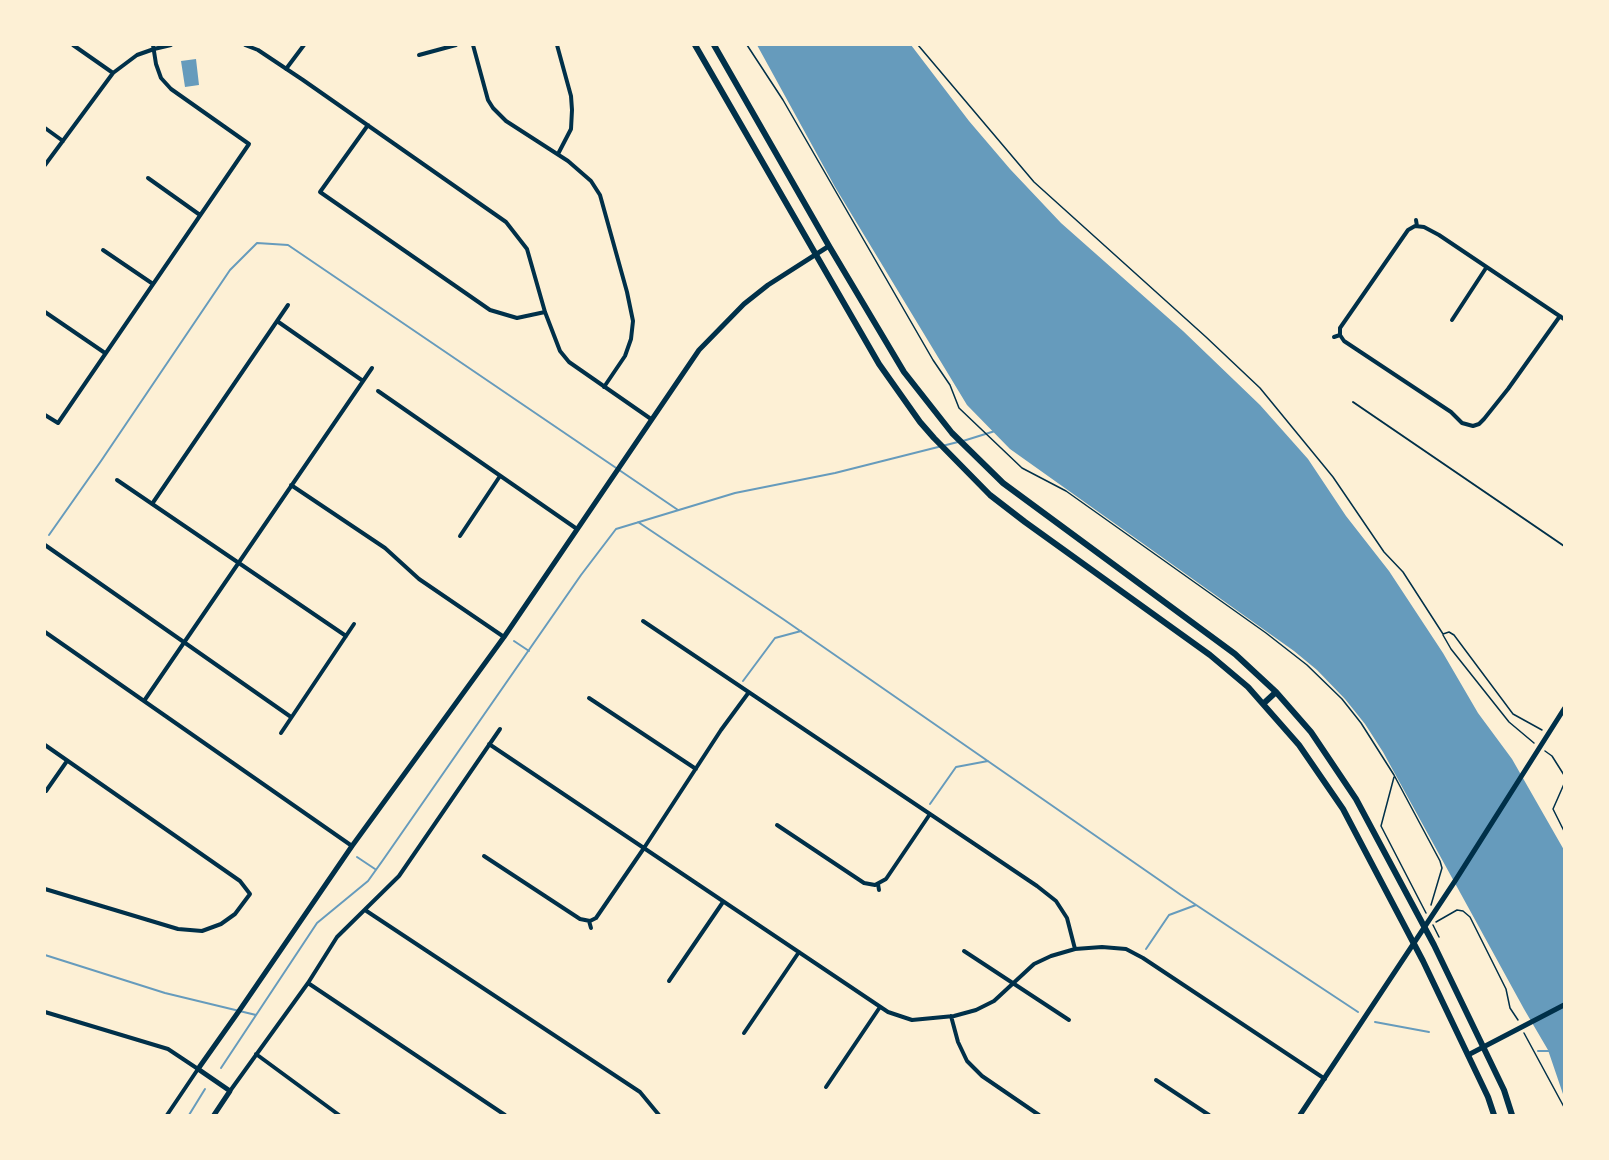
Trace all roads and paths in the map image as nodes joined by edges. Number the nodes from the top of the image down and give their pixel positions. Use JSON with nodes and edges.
{"nodes":[{"id":1,"x":73,"y":45,"type":"edge"},
{"id":2,"x":171,"y":45,"type":"edge"},
{"id":3,"x":245,"y":45,"type":"edge"},
{"id":4,"x":304,"y":45,"type":"edge"},
{"id":5,"x":456,"y":45,"type":"edge"},
{"id":6,"x":473,"y":45,"type":"edge"},
{"id":7,"x":556,"y":45,"type":"edge"},
{"id":8,"x":695,"y":45,"type":"edge"},
{"id":9,"x":714,"y":45,"type":"edge"},
{"id":10,"x":747,"y":45,"type":"edge"},
{"id":11,"x":918,"y":45,"type":"edge"},
{"id":12,"x":153,"y":47,"type":"edge"},
{"id":13,"x":419,"y":55,"type":"dead end"},
{"id":14,"x":286,"y":69,"type":"junction"},
{"id":15,"x":113,"y":73,"type":"junction"},
{"id":16,"x":368,"y":124,"type":"junction"},
{"id":17,"x":45,"y":128,"type":"edge"},
{"id":18,"x":63,"y":141,"type":"junction"},
{"id":19,"x":558,"y":154,"type":"junction"},
{"id":20,"x":45,"y":165,"type":"edge"},
{"id":21,"x":148,"y":178,"type":"dead end"},
{"id":22,"x":200,"y":215,"type":"junction"},
{"id":23,"x":1416,"y":220,"type":"dead end"},
{"id":24,"x":1417,"y":226,"type":"junction"},
{"id":25,"x":829,"y":246,"type":"junction"},
{"id":26,"x":103,"y":250,"type":"dead end"},
{"id":27,"x":815,"y":255,"type":"junction"},
{"id":28,"x":1487,"y":268,"type":"junction"},
{"id":29,"x":153,"y":284,"type":"junction"},
{"id":30,"x":288,"y":305,"type":"dead end"},
{"id":31,"x":45,"y":312,"type":"edge"},
{"id":32,"x":545,"y":312,"type":"junction"},
{"id":33,"x":1562,"y":318,"type":"edge"},
{"id":34,"x":1452,"y":320,"type":"dead end"},
{"id":35,"x":277,"y":321,"type":"junction"},
{"id":36,"x":1340,"y":335,"type":"junction"},
{"id":37,"x":1334,"y":337,"type":"dead end"},
{"id":38,"x":105,"y":353,"type":"junction"},
{"id":39,"x":372,"y":368,"type":"dead end"},
{"id":40,"x":363,"y":381,"type":"junction"},
{"id":41,"x":604,"y":387,"type":"junction"},
{"id":42,"x":378,"y":391,"type":"dead end"},
{"id":43,"x":1353,"y":402,"type":"dead end"},
{"id":44,"x":45,"y":415,"type":"edge"},
{"id":45,"x":651,"y":419,"type":"junction"},
{"id":46,"x":1473,"y":426,"type":"junction"},
{"id":47,"x":1473,"y":432,"type":"dead end"},
{"id":48,"x":500,"y":476,"type":"junction"},
{"id":49,"x":117,"y":480,"type":"dead end"},
{"id":50,"x":291,"y":485,"type":"junction"},
{"id":51,"x":152,"y":504,"type":"junction"},
{"id":52,"x":577,"y":529,"type":"junction"},
{"id":53,"x":460,"y":536,"type":"dead end"},
{"id":54,"x":45,"y":545,"type":"edge"},
{"id":55,"x":1564,"y":546,"type":"edge"},
{"id":56,"x":239,"y":563,"type":"junction"},
{"id":57,"x":643,"y":621,"type":"dead end"},
{"id":58,"x":354,"y":624,"type":"dead end"},
{"id":59,"x":45,"y":632,"type":"edge"},
{"id":60,"x":1443,"y":634,"type":"junction"},
{"id":61,"x":346,"y":636,"type":"junction"},
{"id":62,"x":504,"y":637,"type":"junction"},
{"id":63,"x":184,"y":643,"type":"junction"},
{"id":64,"x":749,"y":692,"type":"junction"},
{"id":65,"x":1276,"y":692,"type":"junction"},
{"id":66,"x":589,"y":698,"type":"dead end"},
{"id":67,"x":144,"y":701,"type":"junction"},
{"id":68,"x":1263,"y":704,"type":"junction"},
{"id":69,"x":1564,"y":709,"type":"edge"},
{"id":70,"x":291,"y":717,"type":"junction"},
{"id":71,"x":500,"y":729,"type":"dead end"},
{"id":72,"x":281,"y":733,"type":"dead end"},
{"id":73,"x":1548,"y":733,"type":"junction"},
{"id":74,"x":489,"y":744,"type":"junction"},
{"id":75,"x":1536,"y":744,"type":"dead end"},
{"id":76,"x":45,"y":745,"type":"edge"},
{"id":77,"x":1543,"y":749,"type":"dead end"},
{"id":78,"x":67,"y":761,"type":"junction"},
{"id":79,"x":696,"y":769,"type":"junction"},
{"id":80,"x":1394,"y":775,"type":"junction"},
{"id":81,"x":1564,"y":775,"type":"edge"},
{"id":82,"x":1564,"y":784,"type":"edge"},
{"id":83,"x":46,"y":791,"type":"edge"},
{"id":84,"x":930,"y":814,"type":"junction"},
{"id":85,"x":777,"y":825,"type":"dead end"},
{"id":86,"x":1564,"y":831,"type":"edge"},
{"id":87,"x":352,"y":846,"type":"junction"},
{"id":88,"x":644,"y":848,"type":"junction"},
{"id":89,"x":484,"y":856,"type":"dead end"},
{"id":90,"x":878,"y":884,"type":"junction"},
{"id":91,"x":45,"y":889,"type":"edge"},
{"id":92,"x":879,"y":890,"type":"dead end"},
{"id":93,"x":723,"y":902,"type":"junction"},
{"id":94,"x":1421,"y":903,"type":"dead end"},
{"id":95,"x":365,"y":910,"type":"junction"},
{"id":96,"x":1429,"y":912,"type":"dead end"},
{"id":97,"x":1434,"y":919,"type":"dead end"},
{"id":98,"x":589,"y":921,"type":"junction"},
{"id":99,"x":591,"y":928,"type":"dead end"},
{"id":100,"x":1075,"y":949,"type":"junction"},
{"id":101,"x":964,"y":951,"type":"dead end"},
{"id":102,"x":798,"y":952,"type":"junction"},
{"id":103,"x":669,"y":981,"type":"dead end"},
{"id":104,"x":1012,"y":982,"type":"junction"},
{"id":105,"x":308,"y":984,"type":"junction"},
{"id":106,"x":1564,"y":1005,"type":"edge"},
{"id":107,"x":880,"y":1007,"type":"junction"},
{"id":108,"x":45,"y":1012,"type":"edge"},
{"id":109,"x":951,"y":1016,"type":"junction"},
{"id":110,"x":1069,"y":1020,"type":"dead end"},
{"id":111,"x":744,"y":1032,"type":"dead end"},
{"id":112,"x":1483,"y":1047,"type":"junction"},
{"id":113,"x":256,"y":1054,"type":"junction"},
{"id":114,"x":1468,"y":1055,"type":"junction"},
{"id":115,"x":198,"y":1069,"type":"junction"},
{"id":116,"x":1324,"y":1078,"type":"junction"},
{"id":117,"x":1156,"y":1080,"type":"dead end"},
{"id":118,"x":826,"y":1087,"type":"dead end"},
{"id":119,"x":230,"y":1091,"type":"junction"},
{"id":120,"x":1564,"y":1107,"type":"edge"},
{"id":121,"x":167,"y":1115,"type":"edge"},
{"id":122,"x":214,"y":1115,"type":"edge"},
{"id":123,"x":339,"y":1115,"type":"edge"},
{"id":124,"x":505,"y":1115,"type":"edge"},
{"id":125,"x":659,"y":1115,"type":"edge"},
{"id":126,"x":1039,"y":1115,"type":"edge"},
{"id":127,"x":1209,"y":1115,"type":"edge"},
{"id":128,"x":1300,"y":1115,"type":"edge"},
{"id":129,"x":1494,"y":1115,"type":"edge"},
{"id":130,"x":1512,"y":1115,"type":"edge"}],
"edges":[{"from":1,"to":15,"type":"street"},
{"from":2,"to":12,"type":"street"},
{"from":3,"to":14,"type":"street"},
{"from":4,"to":14,"type":"street"},
{"from":5,"to":13,"type":"street"},
{"from":6,"to":19,"type":"street"},
{"from":7,"to":19,"type":"street"},
{"from":8,"to":27,"type":"main road"},
{"from":9,"to":25,"type":"main road"},
{"from":10,"to":80,"type":"path"},
{"from":11,"to":60,"type":"path"},
{"from":12,"to":15,"type":"street"},
{"from":12,"to":22,"type":"street"},
{"from":14,"to":16,"type":"street"},
{"from":15,"to":18,"type":"street"},
{"from":16,"to":32,"type":"street"},
{"from":16,"to":32,"type":"street"},
{"from":17,"to":18,"type":"street"},
{"from":18,"to":20,"type":"street"},
{"from":19,"to":41,"type":"street"},
{"from":21,"to":22,"type":"street"},
{"from":22,"to":29,"type":"street"},
{"from":23,"to":24,"type":"street"},
{"from":24,"to":28,"type":"street"},
{"from":24,"to":36,"type":"street"},
{"from":25,"to":27,"type":"street"},
{"from":25,"to":65,"type":"main road"},
{"from":26,"to":29,"type":"street"},
{"from":27,"to":45,"type":"street"},
{"from":27,"to":68,"type":"main road"},
{"from":28,"to":33,"type":"street"},
{"from":28,"to":34,"type":"street"},
{"from":29,"to":38,"type":"street"},
{"from":30,"to":35,"type":"street"},
{"from":31,"to":38,"type":"street"},
{"from":32,"to":41,"type":"street"},
{"from":33,"to":46,"type":"street"},
{"from":35,"to":40,"type":"street"},
{"from":35,"to":51,"type":"street"},
{"from":36,"to":37,"type":"street"},
{"from":36,"to":46,"type":"street"},
{"from":38,"to":44,"type":"street"},
{"from":39,"to":40,"type":"street"},
{"from":40,"to":50,"type":"street"},
{"from":41,"to":45,"type":"street"},
{"from":42,"to":48,"type":"street"},
{"from":43,"to":55,"type":"lane"},
{"from":45,"to":52,"type":"street"},
{"from":46,"to":47,"type":"street"},
{"from":48,"to":52,"type":"street"},
{"from":48,"to":53,"type":"street"},
{"from":49,"to":51,"type":"street"},
{"from":50,"to":56,"type":"street"},
{"from":50,"to":62,"type":"street"},
{"from":51,"to":56,"type":"street"},
{"from":52,"to":62,"type":"street"},
{"from":54,"to":63,"type":"street"},
{"from":56,"to":61,"type":"street"},
{"from":56,"to":63,"type":"street"},
{"from":57,"to":64,"type":"street"},
{"from":58,"to":61,"type":"street"},
{"from":59,"to":67,"type":"street"},
{"from":60,"to":73,"type":"path"},
{"from":60,"to":75,"type":"path"},
{"from":61,"to":70,"type":"street"},
{"from":62,"to":87,"type":"street"},
{"from":63,"to":67,"type":"street"},
{"from":63,"to":70,"type":"street"},
{"from":64,"to":79,"type":"street"},
{"from":64,"to":84,"type":"street"},
{"from":65,"to":68,"type":"main road"},
{"from":65,"to":112,"type":"main road"},
{"from":66,"to":79,"type":"street"},
{"from":67,"to":87,"type":"street"},
{"from":68,"to":114,"type":"main road"},
{"from":69,"to":73,"type":"street"},
{"from":70,"to":72,"type":"street"},
{"from":71,"to":74,"type":"street"},
{"from":73,"to":116,"type":"street"},
{"from":74,"to":88,"type":"street"},
{"from":74,"to":95,"type":"street"},
{"from":76,"to":78,"type":"street"},
{"from":77,"to":81,"type":"path"},
{"from":78,"to":83,"type":"street"},
{"from":78,"to":91,"type":"street"},
{"from":79,"to":88,"type":"street"},
{"from":80,"to":94,"type":"path"},
{"from":80,"to":96,"type":"path"},
{"from":82,"to":86,"type":"path"},
{"from":84,"to":90,"type":"street"},
{"from":84,"to":100,"type":"street"},
{"from":85,"to":90,"type":"street"},
{"from":87,"to":115,"type":"street"},
{"from":88,"to":93,"type":"street"},
{"from":88,"to":98,"type":"street"},
{"from":89,"to":98,"type":"street"},
{"from":90,"to":92,"type":"street"},
{"from":93,"to":102,"type":"street"},
{"from":93,"to":103,"type":"street"},
{"from":95,"to":105,"type":"street"},
{"from":95,"to":125,"type":"street"},
{"from":97,"to":120,"type":"path"},
{"from":98,"to":99,"type":"street"},
{"from":100,"to":104,"type":"street"},
{"from":100,"to":116,"type":"street"},
{"from":101,"to":104,"type":"street"},
{"from":102,"to":107,"type":"street"},
{"from":102,"to":111,"type":"street"},
{"from":104,"to":109,"type":"street"},
{"from":104,"to":110,"type":"street"},
{"from":105,"to":113,"type":"street"},
{"from":105,"to":124,"type":"street"},
{"from":106,"to":112,"type":"street"},
{"from":107,"to":109,"type":"street"},
{"from":107,"to":118,"type":"street"},
{"from":108,"to":115,"type":"street"},
{"from":109,"to":126,"type":"street"},
{"from":112,"to":114,"type":"street"},
{"from":112,"to":130,"type":"main road"},
{"from":113,"to":119,"type":"street"},
{"from":113,"to":123,"type":"street"},
{"from":114,"to":129,"type":"main road"},
{"from":115,"to":119,"type":"street"},
{"from":115,"to":121,"type":"street"},
{"from":116,"to":128,"type":"street"},
{"from":117,"to":127,"type":"street"},
{"from":119,"to":122,"type":"street"}]}
